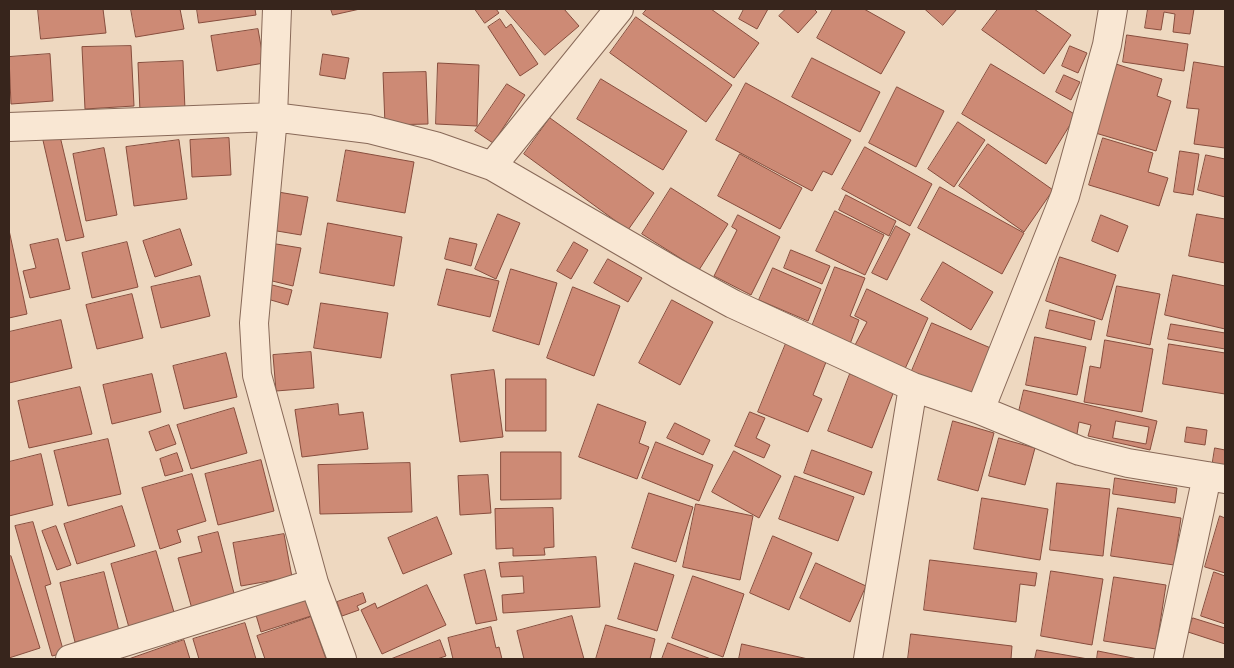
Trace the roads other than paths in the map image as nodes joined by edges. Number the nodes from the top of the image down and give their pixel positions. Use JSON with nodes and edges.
{"nodes":[{"id":1,"x":277,"y":9,"type":"edge"},
{"id":2,"x":619,"y":9,"type":"edge"},
{"id":3,"x":1113,"y":9,"type":"edge"},
{"id":4,"x":273,"y":117,"type":"junction"},
{"id":5,"x":9,"y":127,"type":"edge"},
{"id":6,"x":492,"y":166,"type":"junction"},
{"id":7,"x":913,"y":387,"type":"junction"},
{"id":8,"x":980,"y":410,"type":"junction"},
{"id":9,"x":1216,"y":477,"type":"edge"},
{"id":10,"x":314,"y":583,"type":"junction"},
{"id":11,"x":70,"y":659,"type":"edge"},
{"id":12,"x":342,"y":659,"type":"edge"},
{"id":13,"x":868,"y":659,"type":"edge"},
{"id":14,"x":1168,"y":659,"type":"edge"}],
"edges":[{"from":1,"to":4,"type":"street"},
{"from":2,"to":6,"type":"street"},
{"from":3,"to":8,"type":"street"},
{"from":4,"to":5,"type":"street"},
{"from":4,"to":6,"type":"street"},
{"from":4,"to":10,"type":"street"},
{"from":6,"to":7,"type":"street"},
{"from":7,"to":8,"type":"street"},
{"from":7,"to":13,"type":"street"},
{"from":8,"to":9,"type":"street"},
{"from":9,"to":14,"type":"street"},
{"from":10,"to":11,"type":"street"},
{"from":10,"to":12,"type":"street"}]}
